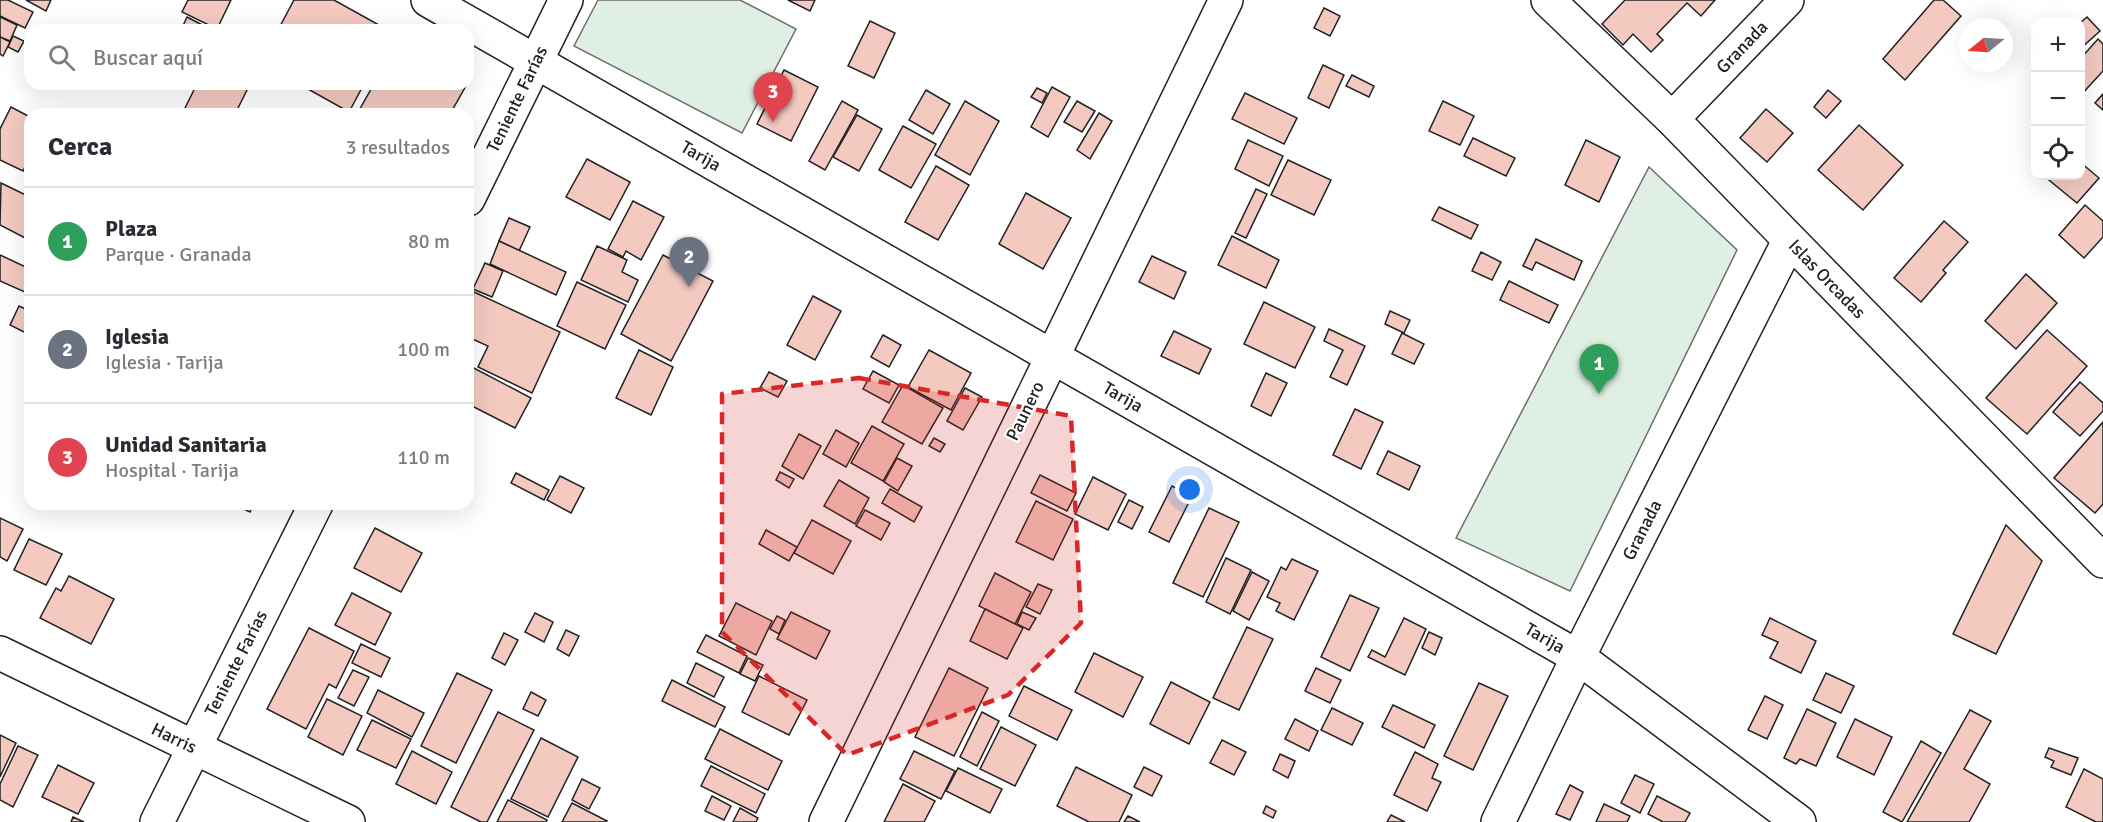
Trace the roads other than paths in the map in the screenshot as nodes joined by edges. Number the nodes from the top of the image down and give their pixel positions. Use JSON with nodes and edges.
{"nodes":[{"id":1,"x":428,"y":0,"type":"edge"},
{"id":2,"x":566,"y":0,"type":"edge"},
{"id":3,"x":1226,"y":0,"type":"edge"},
{"id":4,"x":1548,"y":0,"type":"edge"},
{"id":5,"x":1787,"y":0,"type":"edge"},
{"id":6,"x":470,"y":24,"type":"edge"},
{"id":7,"x":474,"y":26,"type":"edge"},
{"id":8,"x":536,"y":62,"type":"junction"},
{"id":9,"x":1671,"y":119,"type":"junction"},
{"id":10,"x":474,"y":187,"type":"edge"},
{"id":11,"x":1789,"y":240,"type":"junction"},
{"id":12,"x":1052,"y":356,"type":"junction"},
{"id":13,"x":313,"y":510,"type":"edge"},
{"id":14,"x":2103,"y":561,"type":"edge"},
{"id":15,"x":0,"y":653,"type":"edge"},
{"id":16,"x":1578,"y":657,"type":"junction"},
{"id":17,"x":194,"y":748,"type":"junction"},
{"id":18,"x":157,"y":822,"type":"edge"},
{"id":19,"x":348,"y":822,"type":"edge"},
{"id":20,"x":826,"y":822,"type":"edge"},
{"id":21,"x":1498,"y":822,"type":"edge"},
{"id":22,"x":1799,"y":822,"type":"edge"}],
"edges":[{"from":1,"to":6,"type":"street","name":"Tarija"},
{"from":2,"to":8,"type":"street","name":"Teniente Farías"},
{"from":3,"to":12,"type":"street","name":"Paunero"},
{"from":4,"to":9,"type":"street","name":"Islas Orcadas"},
{"from":5,"to":9,"type":"street","name":"Granada"},
{"from":7,"to":8,"type":"street","name":"Tarija"},
{"from":8,"to":10,"type":"street","name":"Teniente Farías"},
{"from":8,"to":12,"type":"street","name":"Tarija"},
{"from":9,"to":11,"type":"street","name":"Islas Orcadas"},
{"from":11,"to":14,"type":"street","name":"Islas Orcadas"},
{"from":11,"to":16,"type":"street","name":"Granada"},
{"from":12,"to":16,"type":"street","name":"Tarija"},
{"from":12,"to":20,"type":"street","name":"Paunero"},
{"from":13,"to":17,"type":"street","name":"Teniente Farías"},
{"from":15,"to":17,"type":"street","name":"Harris"},
{"from":16,"to":21,"type":"street","name":"Granada"},
{"from":16,"to":22,"type":"street","name":"Tarija"},
{"from":17,"to":18,"type":"street","name":"Teniente Farías"},
{"from":17,"to":19,"type":"street","name":"Harris"}]}
